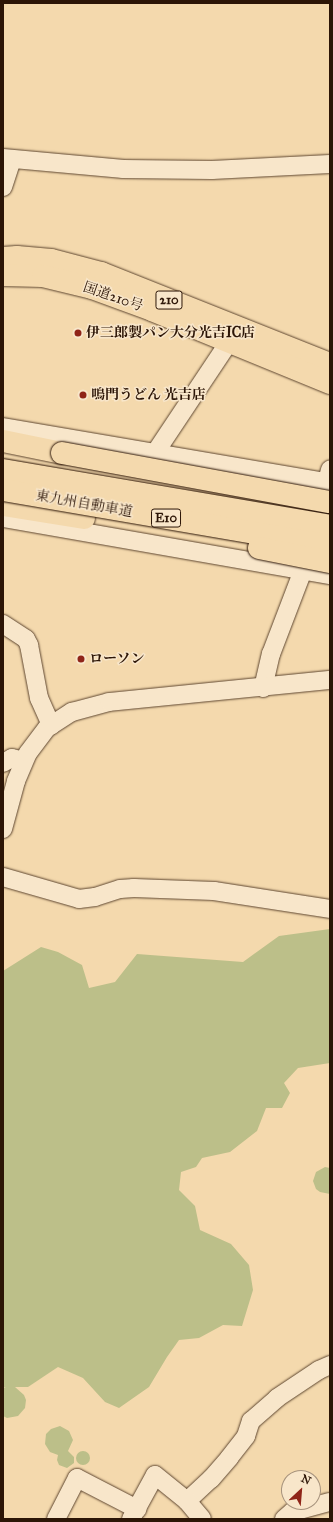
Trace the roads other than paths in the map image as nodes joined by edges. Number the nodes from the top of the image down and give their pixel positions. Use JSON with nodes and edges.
{"nodes":[{"id":1,"x":8,"y":159,"type":"edge"},
{"id":2,"x":330,"y":164,"type":"edge"},
{"id":3,"x":3,"y":187,"type":"edge"},
{"id":4,"x":3,"y":258,"type":"edge"},
{"id":5,"x":3,"y":275,"type":"edge"},
{"id":6,"x":229,"y":342,"type":"junction"},
{"id":7,"x":330,"y":364,"type":"edge"},
{"id":8,"x":330,"y":383,"type":"edge"},
{"id":9,"x":3,"y":427,"type":"edge"},
{"id":10,"x":3,"y":441,"type":"edge"},
{"id":11,"x":155,"y":453,"type":"junction"},
{"id":12,"x":3,"y":470,"type":"edge"},
{"id":13,"x":329,"y":484,"type":"edge"},
{"id":14,"x":3,"y":490,"type":"edge"},
{"id":15,"x":3,"y":505,"type":"edge"},
{"id":16,"x":3,"y":518,"type":"edge"},
{"id":17,"x":330,"y":526,"type":"edge"},
{"id":18,"x":330,"y":546,"type":"edge"},
{"id":19,"x":330,"y":562,"type":"edge"},
{"id":20,"x":303,"y":570,"type":"junction"},
{"id":21,"x":330,"y":575,"type":"edge"},
{"id":22,"x":3,"y":624,"type":"edge"},
{"id":23,"x":330,"y":680,"type":"edge"},
{"id":24,"x":263,"y":688,"type":"junction"},
{"id":25,"x":51,"y":725,"type":"junction"},
{"id":26,"x":24,"y":761,"type":"junction"},
{"id":27,"x":3,"y":763,"type":"edge"},
{"id":28,"x":3,"y":829,"type":"edge"},
{"id":29,"x":3,"y":877,"type":"edge"},
{"id":30,"x":330,"y":909,"type":"edge"},
{"id":31,"x":330,"y":1365,"type":"edge"},
{"id":32,"x":187,"y":1501,"type":"junction"},
{"id":33,"x":330,"y":1502,"type":"edge"},
{"id":34,"x":134,"y":1514,"type":"edge"},
{"id":35,"x":56,"y":1519,"type":"edge"},
{"id":36,"x":202,"y":1519,"type":"edge"},
{"id":37,"x":284,"y":1519,"type":"edge"}],
"edges":[{"from":1,"to":2,"type":"street"},
{"from":1,"to":3,"type":"street"},
{"from":4,"to":7,"type":"highway","name":"国道210号","number":"210"},
{"from":5,"to":6,"type":"highway","name":"国道210号","number":"210"},
{"from":6,"to":8,"type":"highway","name":"国道210号","number":"210"},
{"from":6,"to":11,"type":"street"},
{"from":9,"to":11,"type":"street"},
{"from":10,"to":13,"type":"highway","bridge":true},
{"from":11,"to":13,"type":"street"},
{"from":12,"to":17,"type":"highway","name":"東九州自動車道","number":"E10","bridge":true},
{"from":13,"to":20,"type":"street"},
{"from":14,"to":18,"type":"highway","name":"東九州自動車道","number":"E10","bridge":true},
{"from":15,"to":19,"type":"highway","bridge":true},
{"from":16,"to":20,"type":"street"},
{"from":20,"to":21,"type":"street"},
{"from":20,"to":24,"type":"street"},
{"from":22,"to":25,"type":"street"},
{"from":23,"to":24,"type":"street"},
{"from":24,"to":25,"type":"street"},
{"from":25,"to":26,"type":"street"},
{"from":26,"to":27,"type":"street"},
{"from":26,"to":28,"type":"street"},
{"from":29,"to":30,"type":"street"},
{"from":31,"to":32,"type":"street"},
{"from":32,"to":34,"type":"street"},
{"from":32,"to":36,"type":"street"},
{"from":33,"to":37,"type":"street"},
{"from":34,"to":35,"type":"street"}]}
